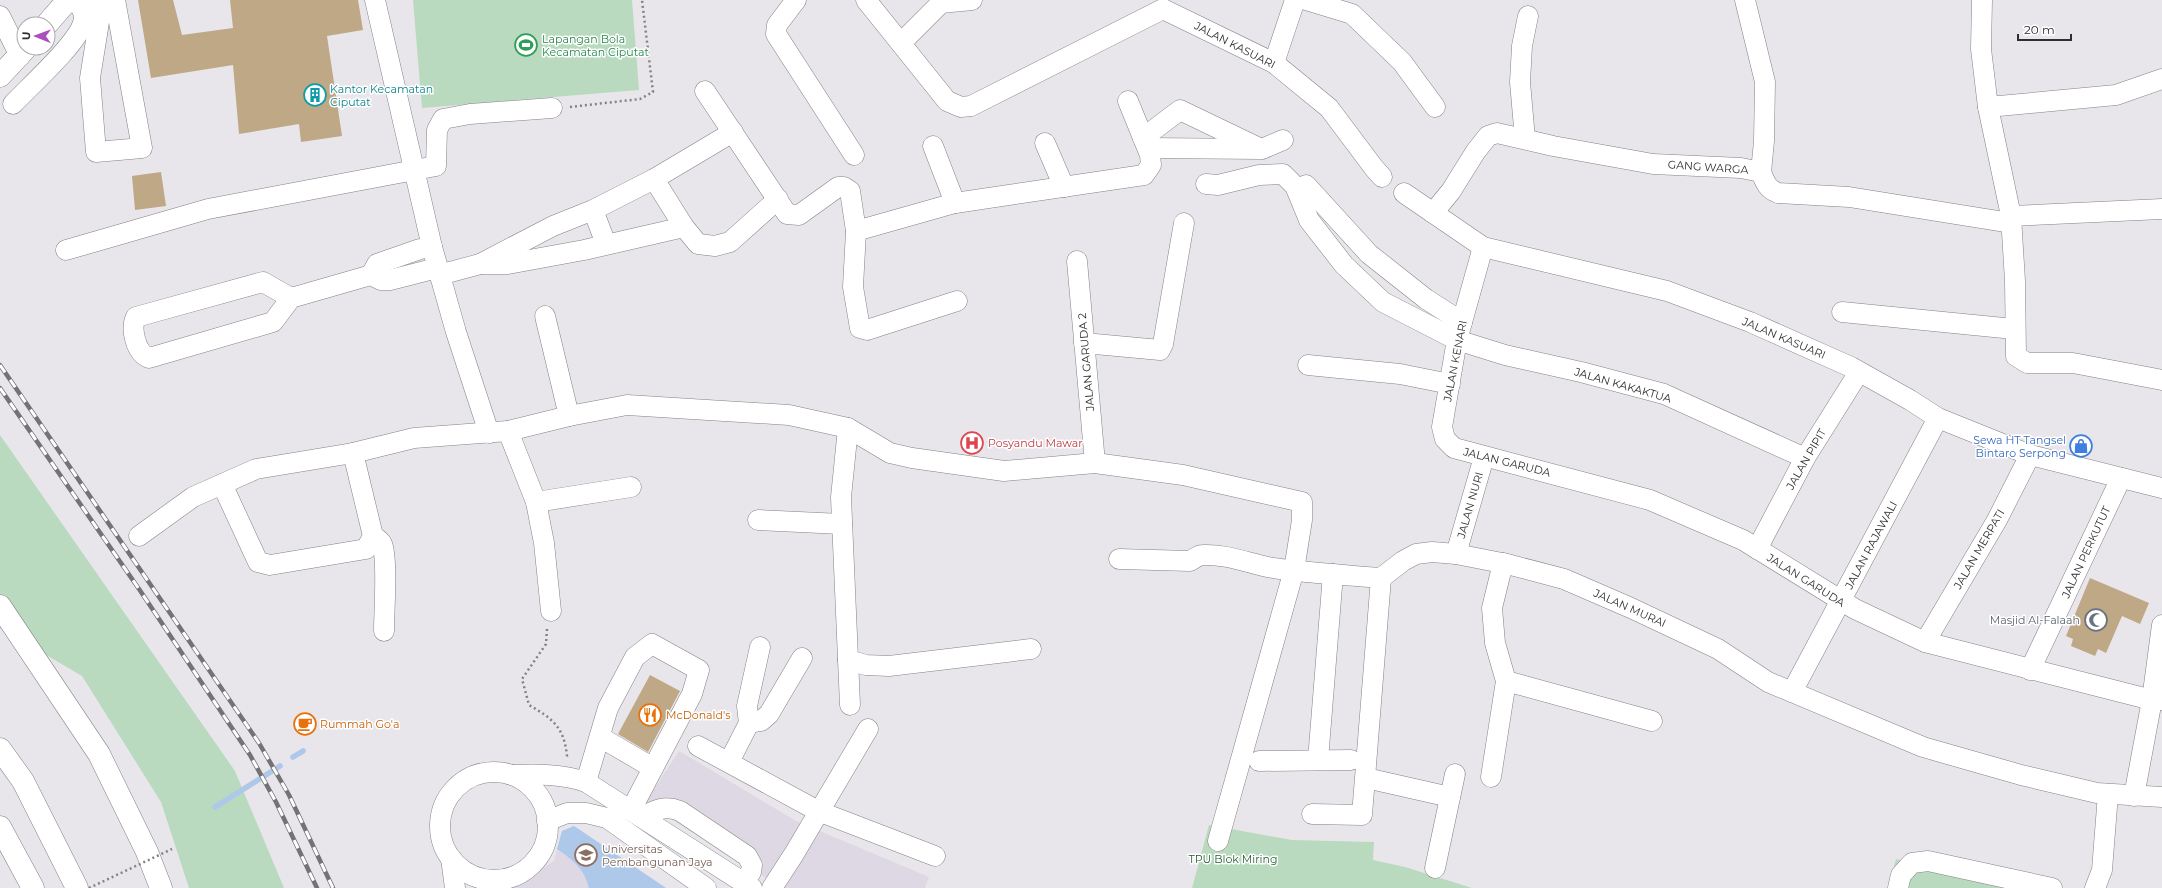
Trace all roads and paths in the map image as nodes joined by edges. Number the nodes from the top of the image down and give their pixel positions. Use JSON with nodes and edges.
{"nodes":[{"id":1,"x":68,"y":0,"type":"edge"},
{"id":2,"x":76,"y":0,"type":"edge"},
{"id":3,"x":96,"y":0,"type":"edge"},
{"id":4,"x":375,"y":0,"type":"edge"},
{"id":5,"x":642,"y":0,"type":"edge"},
{"id":6,"x":796,"y":0,"type":"edge"},
{"id":7,"x":866,"y":0,"type":"edge"},
{"id":8,"x":972,"y":0,"type":"edge"},
{"id":9,"x":1295,"y":0,"type":"edge"},
{"id":10,"x":1306,"y":0,"type":"edge"},
{"id":11,"x":1745,"y":0,"type":"edge"},
{"id":12,"x":1982,"y":0,"type":"edge"},
{"id":13,"x":1163,"y":4,"type":"edge"},
{"id":14,"x":111,"y":13,"type":"edge"},
{"id":15,"x":0,"y":16,"type":"edge"},
{"id":16,"x":54,"y":16,"type":"edge"},
{"id":17,"x":1528,"y":16,"type":"dead end"},
{"id":18,"x":16,"y":41,"type":"edge"},
{"id":19,"x":901,"y":43,"type":"junction"},
{"id":20,"x":19,"y":56,"type":"edge"},
{"id":21,"x":1274,"y":63,"type":"junction"},
{"id":22,"x":0,"y":76,"type":"edge"},
{"id":23,"x":2162,"y":79,"type":"edge"},
{"id":24,"x":706,"y":91,"type":"dead end"},
{"id":25,"x":1128,"y":101,"type":"dead end"},
{"id":26,"x":13,"y":104,"type":"dead end"},
{"id":27,"x":1435,"y":107,"type":"dead end"},
{"id":28,"x":1988,"y":107,"type":"junction"},
{"id":29,"x":552,"y":108,"type":"joint"},
{"id":30,"x":733,"y":132,"type":"junction"},
{"id":31,"x":1526,"y":139,"type":"junction"},
{"id":32,"x":1283,"y":140,"type":"dead end"},
{"id":33,"x":1045,"y":143,"type":"dead end"},
{"id":34,"x":1145,"y":143,"type":"junction"},
{"id":35,"x":933,"y":146,"type":"dead end"},
{"id":36,"x":1262,"y":149,"type":"junction"},
{"id":37,"x":854,"y":155,"type":"dead end"},
{"id":38,"x":413,"y":170,"type":"junction"},
{"id":39,"x":1761,"y":172,"type":"junction"},
{"id":40,"x":1382,"y":177,"type":"dead end"},
{"id":41,"x":654,"y":179,"type":"junction"},
{"id":42,"x":1206,"y":184,"type":"dead end"},
{"id":43,"x":1306,"y":185,"type":"dead end"},
{"id":44,"x":1064,"y":187,"type":"junction"},
{"id":45,"x":1404,"y":194,"type":"dead end"},
{"id":46,"x":778,"y":199,"type":"junction"},
{"id":47,"x":955,"y":203,"type":"junction"},
{"id":48,"x":2162,"y":209,"type":"edge"},
{"id":49,"x":593,"y":210,"type":"junction"},
{"id":50,"x":1433,"y":213,"type":"junction"},
{"id":51,"x":2011,"y":219,"type":"junction"},
{"id":52,"x":1184,"y":223,"type":"dead end"},
{"id":53,"x":684,"y":227,"type":"junction"},
{"id":54,"x":856,"y":231,"type":"junction"},
{"id":55,"x":606,"y":244,"type":"junction"},
{"id":56,"x":432,"y":247,"type":"junction"},
{"id":57,"x":1483,"y":248,"type":"junction"},
{"id":58,"x":66,"y":250,"type":"dead end"},
{"id":59,"x":1077,"y":261,"type":"dead end"},
{"id":60,"x":480,"y":264,"type":"junction"},
{"id":61,"x":438,"y":271,"type":"junction"},
{"id":62,"x":371,"y":274,"type":"junction"},
{"id":63,"x":291,"y":298,"type":"junction"},
{"id":64,"x":956,"y":301,"type":"dead end"},
{"id":65,"x":1842,"y":312,"type":"dead end"},
{"id":66,"x":545,"y":316,"type":"dead end"},
{"id":67,"x":2014,"y":329,"type":"junction"},
{"id":68,"x":1459,"y":331,"type":"junction"},
{"id":69,"x":1084,"y":343,"type":"junction"},
{"id":70,"x":1308,"y":365,"type":"dead end"},
{"id":71,"x":1859,"y":372,"type":"junction"},
{"id":72,"x":2162,"y":380,"type":"edge"},
{"id":73,"x":1450,"y":384,"type":"junction"},
{"id":74,"x":569,"y":416,"type":"junction"},
{"id":75,"x":1938,"y":418,"type":"junction"},
{"id":76,"x":848,"y":428,"type":"junction"},
{"id":77,"x":499,"y":432,"type":"junction"},
{"id":78,"x":1454,"y":448,"type":"joint"},
{"id":79,"x":353,"y":453,"type":"junction"},
{"id":80,"x":2030,"y":456,"type":"junction"},
{"id":81,"x":1484,"y":457,"type":"junction"},
{"id":82,"x":1805,"y":458,"type":"junction"},
{"id":83,"x":1095,"y":463,"type":"junction"},
{"id":84,"x":2121,"y":478,"type":"junction"},
{"id":85,"x":222,"y":484,"type":"junction"},
{"id":86,"x":631,"y":487,"type":"dead end"},
{"id":87,"x":2162,"y":488,"type":"edge"},
{"id":88,"x":536,"y":502,"type":"junction"},
{"id":89,"x":758,"y":520,"type":"dead end"},
{"id":90,"x":842,"y":524,"type":"junction"},
{"id":91,"x":140,"y":536,"type":"dead end"},
{"id":92,"x":373,"y":536,"type":"junction"},
{"id":93,"x":1757,"y":549,"type":"junction"},
{"id":94,"x":1456,"y":554,"type":"junction"},
{"id":95,"x":1119,"y":559,"type":"dead end"},
{"id":96,"x":1503,"y":563,"type":"junction"},
{"id":97,"x":1294,"y":570,"type":"junction"},
{"id":98,"x":1333,"y":574,"type":"junction"},
{"id":99,"x":1381,"y":578,"type":"junction"},
{"id":100,"x":1841,"y":601,"type":"junction"},
{"id":101,"x":0,"y":606,"type":"edge"},
{"id":102,"x":551,"y":611,"type":"joint"},
{"id":103,"x":2162,"y":625,"type":"edge"},
{"id":104,"x":384,"y":631,"type":"dead end"},
{"id":105,"x":1925,"y":642,"type":"junction"},
{"id":106,"x":760,"y":647,"type":"dead end"},
{"id":107,"x":1031,"y":649,"type":"dead end"},
{"id":108,"x":802,"y":658,"type":"dead end"},
{"id":109,"x":848,"y":660,"type":"junction"},
{"id":110,"x":2030,"y":670,"type":"junction"},
{"id":111,"x":1506,"y":681,"type":"junction"},
{"id":112,"x":1792,"y":692,"type":"junction"},
{"id":113,"x":2157,"y":700,"type":"edge"},
{"id":114,"x":850,"y":705,"type":"dead end"},
{"id":115,"x":1652,"y":721,"type":"dead end"},
{"id":116,"x":749,"y":723,"type":"junction"},
{"id":117,"x":868,"y":729,"type":"dead end"},
{"id":118,"x":600,"y":737,"type":"junction"},
{"id":119,"x":698,"y":746,"type":"dead end"},
{"id":120,"x":0,"y":749,"type":"edge"},
{"id":121,"x":1318,"y":760,"type":"junction"},
{"id":122,"x":1351,"y":760,"type":"dead end"},
{"id":123,"x":1259,"y":761,"type":"dead end"},
{"id":124,"x":729,"y":762,"type":"junction"},
{"id":125,"x":653,"y":768,"type":"junction"},
{"id":126,"x":1455,"y":774,"type":"dead end"},
{"id":127,"x":512,"y":775,"type":"junction"},
{"id":128,"x":547,"y":775,"type":"junction"},
{"id":129,"x":1491,"y":777,"type":"dead end"},
{"id":130,"x":1366,"y":778,"type":"junction"},
{"id":131,"x":586,"y":782,"type":"junction"},
{"id":132,"x":2108,"y":794,"type":"junction"},
{"id":133,"x":2134,"y":796,"type":"junction"},
{"id":134,"x":1450,"y":797,"type":"junction"},
{"id":135,"x":2162,"y":797,"type":"edge"},
{"id":136,"x":818,"y":810,"type":"junction"},
{"id":137,"x":636,"y":814,"type":"junction"},
{"id":138,"x":1312,"y":814,"type":"dead end"},
{"id":139,"x":547,"y":821,"type":"junction"},
{"id":140,"x":0,"y":827,"type":"edge"},
{"id":141,"x":1218,"y":841,"type":"dead end"},
{"id":142,"x":172,"y":850,"type":"dead end"},
{"id":143,"x":935,"y":856,"type":"dead end"},
{"id":144,"x":451,"y":858,"type":"junction"},
{"id":145,"x":1435,"y":868,"type":"dead end"},
{"id":146,"x":484,"y":884,"type":"edge"},
{"id":147,"x":747,"y":885,"type":"edge"},
{"id":148,"x":32,"y":888,"type":"edge"},
{"id":149,"x":77,"y":888,"type":"edge"},
{"id":150,"x":89,"y":888,"type":"edge"},
{"id":151,"x":161,"y":888,"type":"edge"},
{"id":152,"x":455,"y":888,"type":"edge"},
{"id":153,"x":706,"y":888,"type":"edge"},
{"id":154,"x":772,"y":888,"type":"edge"},
{"id":155,"x":1898,"y":888,"type":"edge"},
{"id":156,"x":2052,"y":888,"type":"edge"},
{"id":157,"x":2095,"y":888,"type":"edge"}],
"edges":[{"from":1,"to":16,"type":"main road"},
{"from":2,"to":26,"type":"street"},
{"from":3,"to":14,"type":"street"},
{"from":4,"to":38,"type":"street"},
{"from":5,"to":29,"type":"path"},
{"from":6,"to":37,"type":"street"},
{"from":7,"to":19,"type":"street"},
{"from":8,"to":19,"type":"street"},
{"from":9,"to":21,"type":"street"},
{"from":10,"to":27,"type":"street"},
{"from":11,"to":39,"type":"street"},
{"from":12,"to":28,"type":"street"},
{"from":13,"to":19,"type":"street"},
{"from":13,"to":21,"type":"street","name":"JALAN KASUARI"},
{"from":14,"to":14,"type":"street"},
{"from":15,"to":18,"type":"street"},
{"from":17,"to":31,"type":"street"},
{"from":20,"to":22,"type":"main road"},
{"from":21,"to":40,"type":"street","name":"JALAN KASUARI"},
{"from":23,"to":28,"type":"street"},
{"from":24,"to":30,"type":"street"},
{"from":25,"to":34,"type":"street"},
{"from":28,"to":51,"type":"street"},
{"from":29,"to":38,"type":"street"},
{"from":30,"to":41,"type":"street"},
{"from":30,"to":46,"type":"street"},
{"from":31,"to":39,"type":"street","name":"GANG WARGA"},
{"from":31,"to":50,"type":"street","name":"GANG WARGA"},
{"from":32,"to":36,"type":"street"},
{"from":33,"to":44,"type":"street"},
{"from":34,"to":36,"type":"street"},
{"from":34,"to":36,"type":"street"},
{"from":34,"to":44,"type":"street"},
{"from":35,"to":47,"type":"street"},
{"from":38,"to":56,"type":"street"},
{"from":38,"to":58,"type":"street"},
{"from":39,"to":51,"type":"street","name":"GANG WARGA"},
{"from":41,"to":49,"type":"street"},
{"from":41,"to":53,"type":"street"},
{"from":42,"to":68,"type":"street"},
{"from":43,"to":68,"type":"street"},
{"from":44,"to":47,"type":"street"},
{"from":45,"to":50,"type":"street","name":"JALAN KASUARI"},
{"from":46,"to":53,"type":"street"},
{"from":46,"to":54,"type":"street"},
{"from":47,"to":54,"type":"street"},
{"from":48,"to":51,"type":"street","name":"GANG WARGA"},
{"from":49,"to":55,"type":"street"},
{"from":49,"to":60,"type":"street"},
{"from":50,"to":57,"type":"street","name":"JALAN KASUARI"},
{"from":51,"to":67,"type":"street"},
{"from":52,"to":69,"type":"street"},
{"from":53,"to":55,"type":"street"},
{"from":54,"to":64,"type":"street"},
{"from":55,"to":60,"type":"street"},
{"from":56,"to":61,"type":"street"},
{"from":56,"to":62,"type":"street"},
{"from":57,"to":68,"type":"street","name":"JALAN KENARI"},
{"from":57,"to":71,"type":"street","name":"JALAN KASUARI"},
{"from":59,"to":69,"type":"street","name":"JALAN GARUDA 2"},
{"from":60,"to":61,"type":"street"},
{"from":61,"to":62,"type":"street"},
{"from":61,"to":77,"type":"street"},
{"from":62,"to":63,"type":"street"},
{"from":63,"to":63,"type":"street"},
{"from":65,"to":67,"type":"street"},
{"from":66,"to":74,"type":"street"},
{"from":67,"to":72,"type":"street"},
{"from":68,"to":73,"type":"street","name":"JALAN KENARI"},
{"from":68,"to":82,"type":"street","name":"JALAN KAKAKTUA"},
{"from":69,"to":83,"type":"street","name":"JALAN GARUDA 2"},
{"from":70,"to":73,"type":"street"},
{"from":71,"to":75,"type":"street","name":"JALAN KASUARI"},
{"from":71,"to":82,"type":"street","name":"JALAN PIPIT"},
{"from":73,"to":78,"type":"street","name":"JALAN KENARI"},
{"from":74,"to":76,"type":"street"},
{"from":74,"to":77,"type":"street"},
{"from":75,"to":80,"type":"street","name":"JALAN KASUARI"},
{"from":75,"to":100,"type":"street","name":"JALAN RAJAWALI"},
{"from":76,"to":83,"type":"street"},
{"from":76,"to":90,"type":"street"},
{"from":77,"to":79,"type":"street"},
{"from":77,"to":88,"type":"street"},
{"from":78,"to":81,"type":"street","name":"JALAN GARUDA"},
{"from":79,"to":85,"type":"street"},
{"from":79,"to":92,"type":"street"},
{"from":80,"to":84,"type":"street","name":"JALAN KASUARI"},
{"from":80,"to":105,"type":"street","name":"JALAN MERPATI"},
{"from":81,"to":93,"type":"street","name":"JALAN GARUDA"},
{"from":81,"to":94,"type":"street","name":"JALAN NURI"},
{"from":82,"to":93,"type":"street","name":"JALAN PIPIT"},
{"from":83,"to":97,"type":"street"},
{"from":84,"to":87,"type":"street","name":"JALAN KASUARI"},
{"from":84,"to":110,"type":"street","name":"JALAN PERKUTUT"},
{"from":85,"to":91,"type":"street"},
{"from":85,"to":92,"type":"street"},
{"from":86,"to":88,"type":"street"},
{"from":88,"to":102,"type":"street"},
{"from":89,"to":90,"type":"street"},
{"from":90,"to":109,"type":"street"},
{"from":92,"to":104,"type":"street"},
{"from":93,"to":100,"type":"street","name":"JALAN GARUDA"},
{"from":94,"to":96,"type":"street","name":"JALAN MURAI"},
{"from":94,"to":99,"type":"street","name":"JALAN MURAI"},
{"from":95,"to":97,"type":"street"},
{"from":96,"to":111,"type":"street"},
{"from":96,"to":112,"type":"street","name":"JALAN MURAI"},
{"from":97,"to":98,"type":"street"},
{"from":97,"to":141,"type":"street"},
{"from":98,"to":99,"type":"street"},
{"from":98,"to":121,"type":"street"},
{"from":99,"to":130,"type":"street"},
{"from":100,"to":105,"type":"street","name":"JALAN GARUDA"},
{"from":100,"to":112,"type":"street","name":"JALAN RAJAWALI"},
{"from":101,"to":151,"type":"main road"},
{"from":102,"to":128,"type":"path"},
{"from":103,"to":113,"type":"street"},
{"from":105,"to":110,"type":"street","name":"JALAN GARUDA"},
{"from":106,"to":116,"type":"street"},
{"from":107,"to":109,"type":"street"},
{"from":108,"to":116,"type":"street"},
{"from":109,"to":114,"type":"street"},
{"from":110,"to":113,"type":"street","name":"JALAN GARUDA"},
{"from":111,"to":115,"type":"street"},
{"from":111,"to":129,"type":"street"},
{"from":112,"to":132,"type":"street","name":"JALAN MURAI"},
{"from":113,"to":133,"type":"street"},
{"from":116,"to":124,"type":"street"},
{"from":117,"to":136,"type":"street"},
{"from":118,"to":125,"type":"street"},
{"from":118,"to":125,"type":"street"},
{"from":118,"to":131,"type":"street"},
{"from":119,"to":124,"type":"street"},
{"from":120,"to":149,"type":"main road"},
{"from":121,"to":122,"type":"street"},
{"from":121,"to":123,"type":"street"},
{"from":124,"to":136,"type":"street"},
{"from":125,"to":137,"type":"street"},
{"from":126,"to":134,"type":"street"},
{"from":127,"to":128,"type":"street"},
{"from":127,"to":139,"type":"street"},
{"from":127,"to":144,"type":"street"},
{"from":128,"to":131,"type":"street"},
{"from":130,"to":134,"type":"street"},
{"from":130,"to":138,"type":"street"},
{"from":131,"to":137,"type":"street"},
{"from":132,"to":133,"type":"street","name":"JALAN MURAI"},
{"from":132,"to":157,"type":"street"},
{"from":133,"to":135,"type":"street","name":"JALAN MURAI"},
{"from":134,"to":145,"type":"street"},
{"from":136,"to":143,"type":"street"},
{"from":136,"to":154,"type":"street"},
{"from":137,"to":147,"type":"street"},
{"from":139,"to":146,"type":"street"},
{"from":139,"to":153,"type":"street"},
{"from":140,"to":148,"type":"main road"},
{"from":142,"to":150,"type":"path","bridge":true},
{"from":144,"to":146,"type":"street"},
{"from":144,"to":152,"type":"street"},
{"from":155,"to":156,"type":"street"}]}
